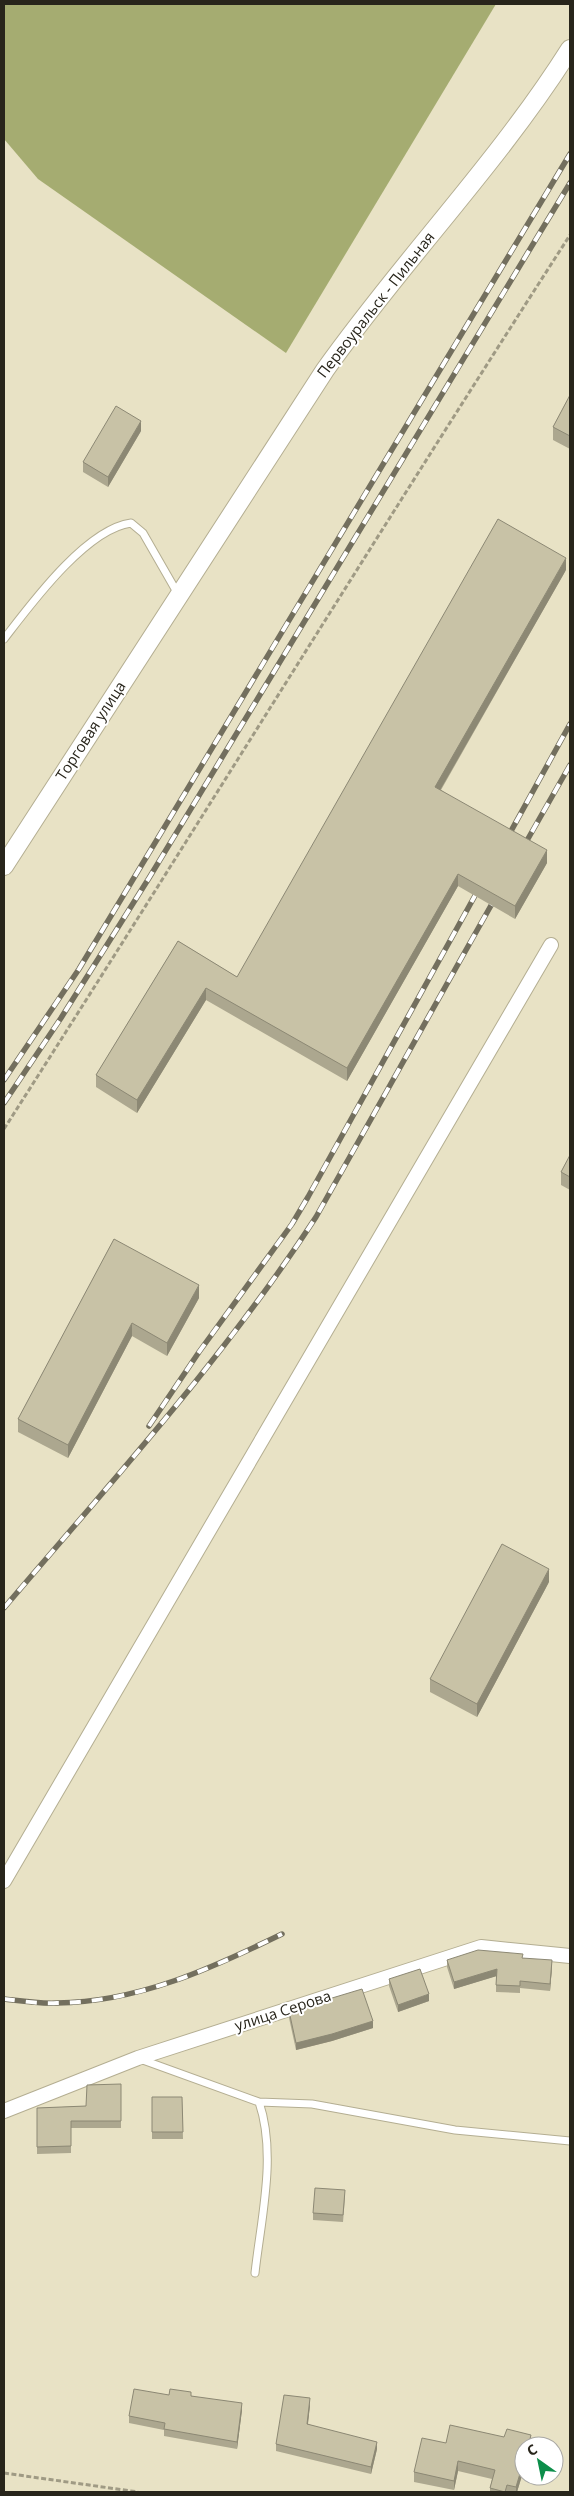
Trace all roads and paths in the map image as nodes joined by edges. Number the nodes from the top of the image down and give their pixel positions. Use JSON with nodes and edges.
{"nodes":[{"id":1,"x":570,"y":49,"type":"edge"},
{"id":2,"x":570,"y":235,"type":"edge"},
{"id":3,"x":178,"y":595,"type":"junction"},
{"id":4,"x":4,"y":639,"type":"edge"},
{"id":5,"x":4,"y":866,"type":"edge"},
{"id":6,"x":551,"y":945,"type":"dead end"},
{"id":7,"x":4,"y":1129,"type":"edge"},
{"id":8,"x":4,"y":1881,"type":"edge"},
{"id":9,"x":570,"y":1956,"type":"edge"},
{"id":10,"x":138,"y":2058,"type":"junction"},
{"id":11,"x":259,"y":2102,"type":"junction"},
{"id":12,"x":4,"y":2111,"type":"edge"},
{"id":13,"x":570,"y":2141,"type":"edge"},
{"id":14,"x":255,"y":2273,"type":"dead end"},
{"id":15,"x":4,"y":2473,"type":"edge"},
{"id":16,"x":138,"y":2492,"type":"edge"}],
"edges":[{"from":1,"to":3,"type":"street","name":"Первоуральск - Пильная"},
{"from":2,"to":7,"type":"path"},
{"from":3,"to":4,"type":"lane"},
{"from":3,"to":5,"type":"street","name":"Торговая улица"},
{"from":6,"to":8,"type":"street"},
{"from":9,"to":10,"type":"street","name":"улица Серова"},
{"from":10,"to":11,"type":"lane"},
{"from":10,"to":12,"type":"street","name":"улица Серова"},
{"from":11,"to":13,"type":"lane"},
{"from":11,"to":14,"type":"lane"},
{"from":15,"to":16,"type":"path"}]}
